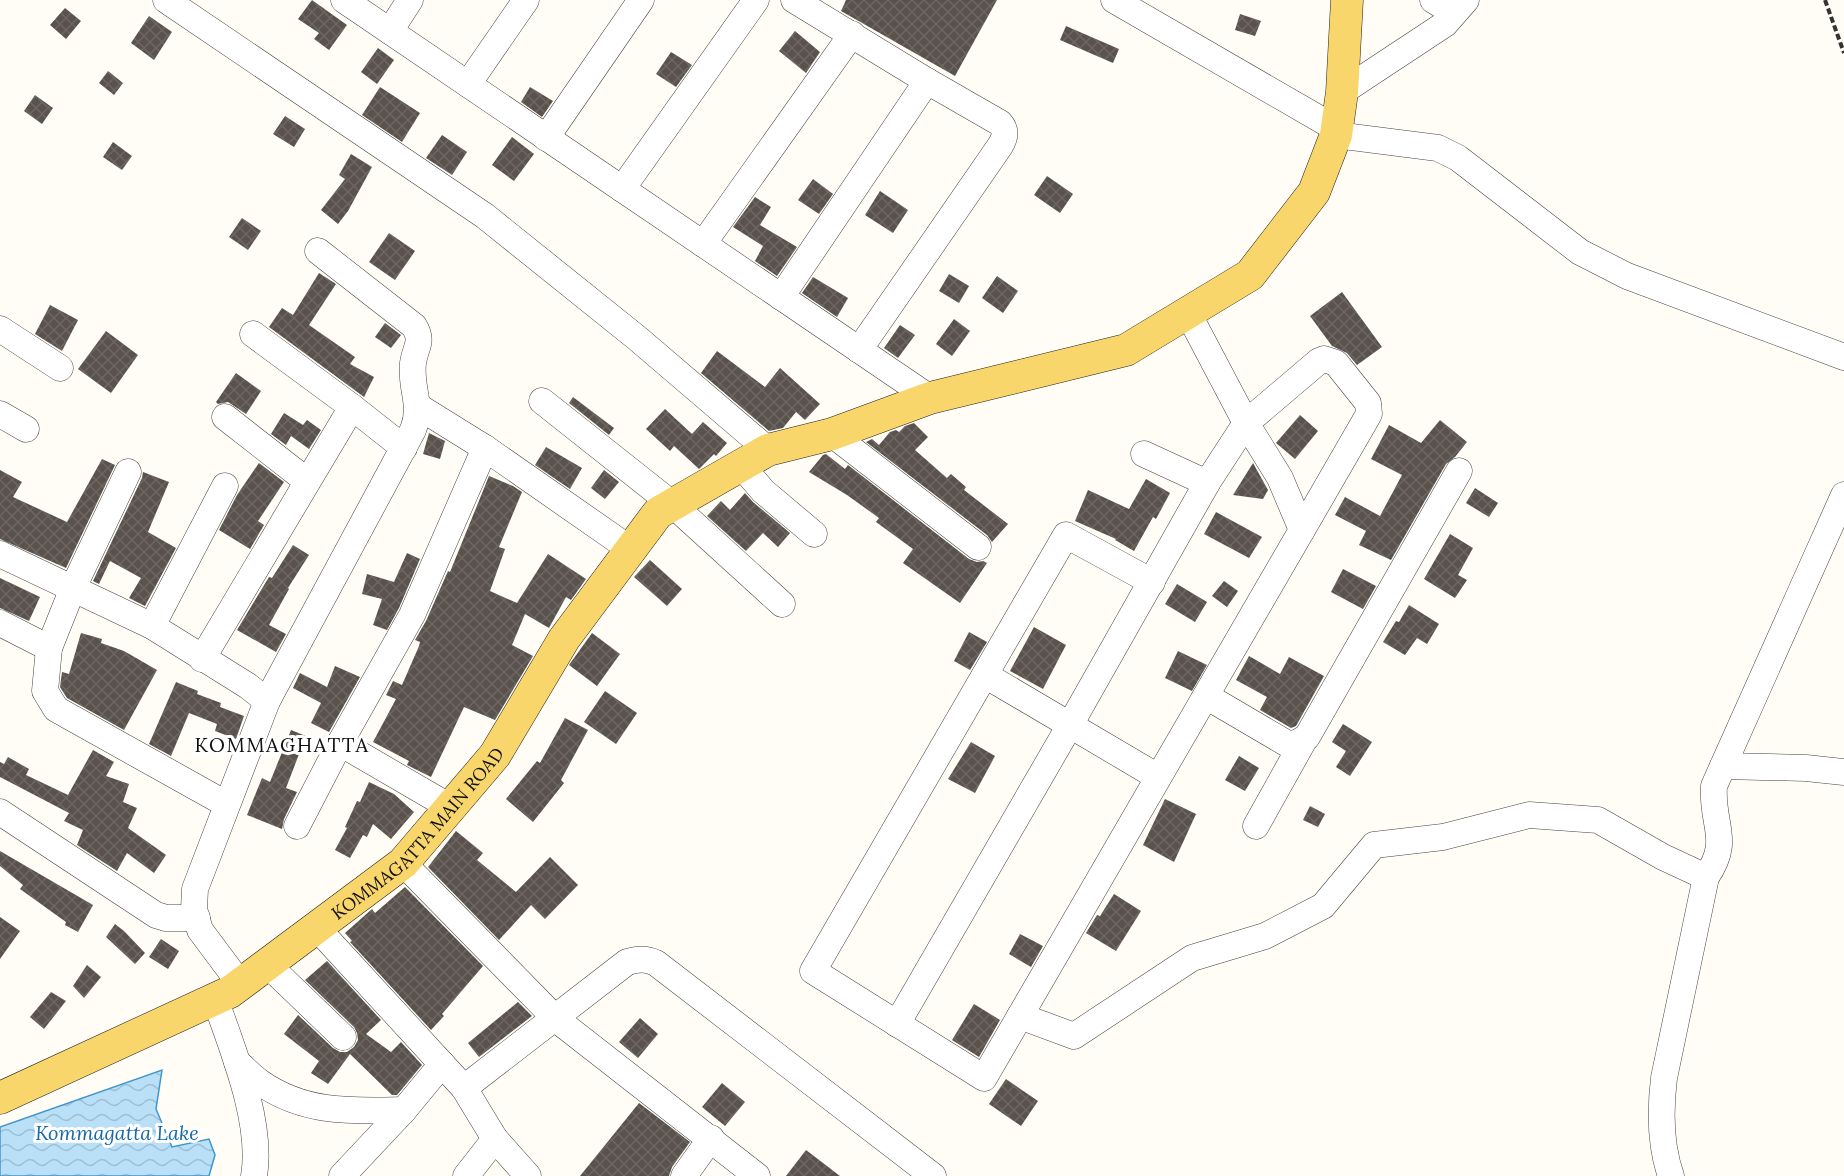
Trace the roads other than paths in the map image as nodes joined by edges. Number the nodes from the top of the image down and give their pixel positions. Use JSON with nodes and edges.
{"nodes":[{"id":1,"x":166,"y":0,"type":"edge"},
{"id":2,"x":344,"y":0,"type":"edge"},
{"id":3,"x":410,"y":0,"type":"edge"},
{"id":4,"x":526,"y":0,"type":"edge"},
{"id":5,"x":641,"y":0,"type":"edge"},
{"id":6,"x":756,"y":0,"type":"edge"},
{"id":7,"x":794,"y":0,"type":"edge"},
{"id":8,"x":1113,"y":0,"type":"edge"},
{"id":9,"x":1347,"y":0,"type":"edge"},
{"id":10,"x":1433,"y":0,"type":"edge"},
{"id":11,"x":1460,"y":7,"type":"edge"},
{"id":12,"x":390,"y":31,"type":"junction"},
{"id":13,"x":852,"y":34,"type":"junction"},
{"id":14,"x":927,"y":81,"type":"junction"},
{"id":15,"x":468,"y":84,"type":"junction"},
{"id":16,"x":1342,"y":92,"type":"junction"},
{"id":17,"x":1336,"y":132,"type":"junction"},
{"id":18,"x":546,"y":138,"type":"junction"},
{"id":19,"x":622,"y":189,"type":"junction"},
{"id":20,"x":703,"y":244,"type":"junction"},
{"id":21,"x":318,"y":251,"type":"dead end"},
{"id":22,"x":781,"y":297,"type":"junction"},
{"id":23,"x":1188,"y":313,"type":"junction"},
{"id":24,"x":0,"y":329,"type":"edge"},
{"id":25,"x":254,"y":334,"type":"dead end"},
{"id":26,"x":859,"y":350,"type":"junction"},
{"id":27,"x":1844,"y":357,"type":"edge"},
{"id":28,"x":60,"y":368,"type":"dead end"},
{"id":29,"x":930,"y":398,"type":"junction"},
{"id":30,"x":542,"y":401,"type":"dead end"},
{"id":31,"x":352,"y":406,"type":"junction"},
{"id":32,"x":419,"y":407,"type":"junction"},
{"id":33,"x":0,"y":414,"type":"edge"},
{"id":34,"x":225,"y":417,"type":"dead end"},
{"id":35,"x":1246,"y":423,"type":"junction"},
{"id":36,"x":26,"y":429,"type":"dead end"},
{"id":37,"x":831,"y":434,"type":"junction"},
{"id":38,"x":404,"y":448,"type":"junction"},
{"id":39,"x":485,"y":448,"type":"junction"},
{"id":40,"x":1144,"y":454,"type":"dead end"},
{"id":41,"x":754,"y":458,"type":"junction"},
{"id":42,"x":1459,"y":471,"type":"dead end"},
{"id":43,"x":128,"y":472,"type":"dead end"},
{"id":44,"x":307,"y":481,"type":"junction"},
{"id":45,"x":1207,"y":483,"type":"junction"},
{"id":46,"x":225,"y":486,"type":"dead end"},
{"id":47,"x":1844,"y":495,"type":"edge"},
{"id":48,"x":672,"y":504,"type":"junction"},
{"id":49,"x":1302,"y":530,"type":"junction"},
{"id":50,"x":814,"y":534,"type":"dead end"},
{"id":51,"x":978,"y":547,"type":"dead end"},
{"id":52,"x":630,"y":549,"type":"junction"},
{"id":53,"x":0,"y":554,"type":"edge"},
{"id":54,"x":1152,"y":582,"type":"junction"},
{"id":55,"x":73,"y":588,"type":"junction"},
{"id":56,"x":782,"y":604,"type":"dead end"},
{"id":57,"x":0,"y":623,"type":"edge"},
{"id":58,"x":152,"y":626,"type":"junction"},
{"id":59,"x":49,"y":648,"type":"junction"},
{"id":60,"x":202,"y":659,"type":"junction"},
{"id":61,"x":985,"y":675,"type":"junction"},
{"id":62,"x":1206,"y":696,"type":"junction"},
{"id":63,"x":267,"y":700,"type":"junction"},
{"id":64,"x":1070,"y":725,"type":"junction"},
{"id":65,"x":1304,"y":740,"type":"junction"},
{"id":66,"x":340,"y":743,"type":"junction"},
{"id":67,"x":1723,"y":766,"type":"junction"},
{"id":68,"x":1844,"y":772,"type":"edge"},
{"id":69,"x":1158,"y":777,"type":"junction"},
{"id":70,"x":226,"y":804,"type":"junction"},
{"id":71,"x":450,"y":807,"type":"junction"},
{"id":72,"x":0,"y":812,"type":"edge"},
{"id":73,"x":297,"y":826,"type":"dead end"},
{"id":74,"x":1256,"y":826,"type":"dead end"},
{"id":75,"x":403,"y":862,"type":"junction"},
{"id":76,"x":1706,"y":877,"type":"junction"},
{"id":77,"x":197,"y":918,"type":"junction"},
{"id":78,"x":316,"y":927,"type":"junction"},
{"id":79,"x":267,"y":964,"type":"junction"},
{"id":80,"x":228,"y":992,"type":"junction"},
{"id":81,"x":1020,"y":1016,"type":"junction"},
{"id":82,"x":556,"y":1019,"type":"junction"},
{"id":83,"x":897,"y":1024,"type":"junction"},
{"id":84,"x":343,"y":1037,"type":"dead end"},
{"id":85,"x":237,"y":1062,"type":"junction"},
{"id":86,"x":442,"y":1064,"type":"junction"},
{"id":87,"x":464,"y":1088,"type":"junction"},
{"id":88,"x":0,"y":1098,"type":"edge"},
{"id":89,"x":404,"y":1110,"type":"junction"},
{"id":90,"x":711,"y":1138,"type":"junction"},
{"id":91,"x":495,"y":1139,"type":"junction"},
{"id":92,"x":254,"y":1176,"type":"edge"},
{"id":93,"x":342,"y":1176,"type":"edge"},
{"id":94,"x":466,"y":1176,"type":"edge"},
{"id":95,"x":528,"y":1176,"type":"edge"},
{"id":96,"x":684,"y":1176,"type":"edge"},
{"id":97,"x":757,"y":1176,"type":"edge"},
{"id":98,"x":933,"y":1176,"type":"edge"},
{"id":99,"x":1671,"y":1176,"type":"edge"}],
"edges":[{"from":1,"to":41,"type":"street"},
{"from":2,"to":12,"type":"street"},
{"from":3,"to":12,"type":"street"},
{"from":4,"to":15,"type":"street"},
{"from":5,"to":18,"type":"street"},
{"from":6,"to":19,"type":"street"},
{"from":7,"to":13,"type":"street"},
{"from":8,"to":17,"type":"street"},
{"from":9,"to":16,"type":"main road","name":"KOMMAGATTA MAIN ROAD"},
{"from":10,"to":11,"type":"street"},
{"from":11,"to":16,"type":"street"},
{"from":12,"to":15,"type":"street"},
{"from":13,"to":14,"type":"street"},
{"from":13,"to":20,"type":"street"},
{"from":14,"to":22,"type":"street"},
{"from":14,"to":26,"type":"street"},
{"from":15,"to":18,"type":"street"},
{"from":16,"to":17,"type":"main road","name":"KOMMAGATTA MAIN ROAD"},
{"from":17,"to":23,"type":"main road","name":"KOMMAGATTA MAIN ROAD"},
{"from":17,"to":27,"type":"street"},
{"from":18,"to":19,"type":"street"},
{"from":19,"to":20,"type":"street"},
{"from":20,"to":22,"type":"street"},
{"from":21,"to":32,"type":"street"},
{"from":22,"to":26,"type":"street"},
{"from":23,"to":29,"type":"main road","name":"KOMMAGATTA MAIN ROAD"},
{"from":23,"to":35,"type":"street"},
{"from":24,"to":28,"type":"street"},
{"from":25,"to":31,"type":"street"},
{"from":26,"to":29,"type":"street"},
{"from":29,"to":37,"type":"main road","name":"KOMMAGATTA MAIN ROAD"},
{"from":30,"to":48,"type":"street"},
{"from":31,"to":38,"type":"street"},
{"from":31,"to":44,"type":"street"},
{"from":32,"to":38,"type":"street"},
{"from":32,"to":39,"type":"street"},
{"from":33,"to":36,"type":"street"},
{"from":34,"to":44,"type":"street"},
{"from":35,"to":45,"type":"street"},
{"from":35,"to":49,"type":"street"},
{"from":35,"to":49,"type":"street"},
{"from":37,"to":41,"type":"main road","name":"KOMMAGATTA MAIN ROAD"},
{"from":37,"to":51,"type":"street"},
{"from":38,"to":63,"type":"street"},
{"from":39,"to":52,"type":"street"},
{"from":39,"to":66,"type":"street"},
{"from":40,"to":45,"type":"street"},
{"from":41,"to":48,"type":"main road","name":"KOMMAGATTA MAIN ROAD"},
{"from":41,"to":50,"type":"street"},
{"from":42,"to":65,"type":"street"},
{"from":43,"to":55,"type":"street"},
{"from":44,"to":60,"type":"street"},
{"from":45,"to":54,"type":"street"},
{"from":46,"to":58,"type":"street"},
{"from":47,"to":67,"type":"street"},
{"from":48,"to":52,"type":"main road","name":"KOMMAGATTA MAIN ROAD"},
{"from":48,"to":56,"type":"street"},
{"from":49,"to":62,"type":"street"},
{"from":52,"to":71,"type":"main road","name":"KOMMAGATTA MAIN ROAD"},
{"from":53,"to":55,"type":"street"},
{"from":54,"to":61,"type":"street"},
{"from":54,"to":64,"type":"street"},
{"from":55,"to":58,"type":"street"},
{"from":55,"to":59,"type":"street"},
{"from":57,"to":59,"type":"street"},
{"from":58,"to":60,"type":"street"},
{"from":59,"to":70,"type":"street"},
{"from":60,"to":63,"type":"street"},
{"from":61,"to":64,"type":"street"},
{"from":61,"to":83,"type":"street"},
{"from":62,"to":65,"type":"street"},
{"from":62,"to":69,"type":"street"},
{"from":63,"to":70,"type":"street"},
{"from":64,"to":69,"type":"street"},
{"from":64,"to":83,"type":"street"},
{"from":65,"to":74,"type":"street"},
{"from":66,"to":71,"type":"street"},
{"from":66,"to":73,"type":"street"},
{"from":67,"to":68,"type":"street"},
{"from":67,"to":76,"type":"street"},
{"from":69,"to":81,"type":"street"},
{"from":70,"to":77,"type":"street"},
{"from":71,"to":75,"type":"main road","name":"KOMMAGATTA MAIN ROAD"},
{"from":72,"to":77,"type":"street"},
{"from":75,"to":78,"type":"main road","name":"KOMMAGATTA MAIN ROAD"},
{"from":75,"to":82,"type":"street"},
{"from":76,"to":81,"type":"street"},
{"from":76,"to":99,"type":"street"},
{"from":77,"to":80,"type":"street"},
{"from":78,"to":79,"type":"main road","name":"KOMMAGATTA MAIN ROAD"},
{"from":78,"to":86,"type":"street"},
{"from":79,"to":80,"type":"main road","name":"KOMMAGATTA MAIN ROAD"},
{"from":79,"to":84,"type":"street"},
{"from":80,"to":85,"type":"street"},
{"from":80,"to":88,"type":"main road","name":"KOMMAGATTA MAIN ROAD"},
{"from":81,"to":83,"type":"street"},
{"from":82,"to":87,"type":"street"},
{"from":82,"to":90,"type":"street"},
{"from":82,"to":98,"type":"street"},
{"from":85,"to":89,"type":"street"},
{"from":85,"to":92,"type":"street"},
{"from":86,"to":87,"type":"street"},
{"from":86,"to":89,"type":"street"},
{"from":87,"to":91,"type":"street"},
{"from":89,"to":93,"type":"street"},
{"from":90,"to":96,"type":"street"},
{"from":90,"to":97,"type":"street"},
{"from":91,"to":94,"type":"street"},
{"from":91,"to":95,"type":"street"}]}
